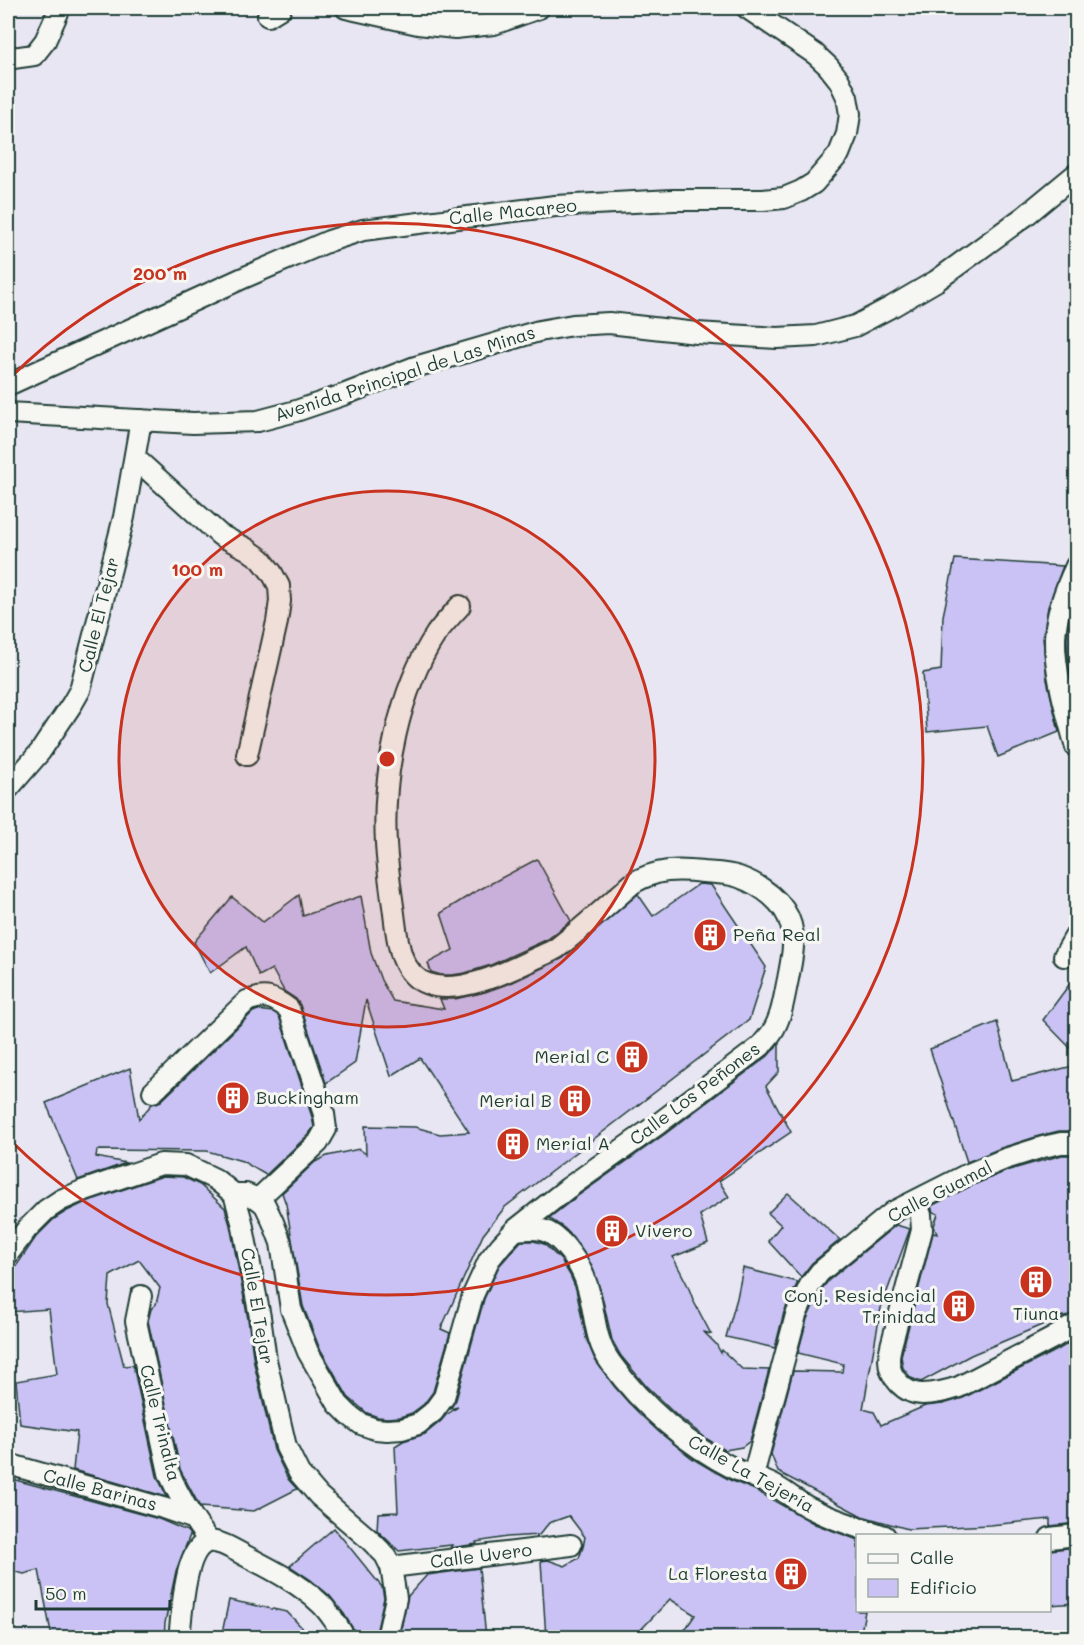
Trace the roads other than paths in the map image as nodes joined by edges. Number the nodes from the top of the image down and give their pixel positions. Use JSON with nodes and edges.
{"nodes":[{"id":1,"x":60,"y":8,"type":"edge"},
{"id":2,"x":346,"y":8,"type":"edge"},
{"id":3,"x":539,"y":8,"type":"edge"},
{"id":4,"x":747,"y":8,"type":"edge"},
{"id":5,"x":8,"y":54,"type":"edge"},
{"id":6,"x":1077,"y":174,"type":"edge"},
{"id":7,"x":8,"y":385,"type":"edge"},
{"id":8,"x":8,"y":413,"type":"edge"},
{"id":9,"x":141,"y":420,"type":"junction"},
{"id":10,"x":135,"y":458,"type":"junction"},
{"id":11,"x":1077,"y":566,"type":"edge"},
{"id":12,"x":460,"y":606,"type":"dead end"},
{"id":13,"x":1077,"y":747,"type":"edge"},
{"id":14,"x":247,"y":755,"type":"dead end"},
{"id":15,"x":8,"y":789,"type":"edge"},
{"id":16,"x":1077,"y":935,"type":"edge"},
{"id":17,"x":1064,"y":956,"type":"dead end"},
{"id":18,"x":153,"y":1092,"type":"dead end"},
{"id":19,"x":1077,"y":1143,"type":"edge"},
{"id":20,"x":234,"y":1194,"type":"junction"},
{"id":21,"x":258,"y":1199,"type":"junction"},
{"id":22,"x":916,"y":1201,"type":"junction"},
{"id":23,"x":515,"y":1230,"type":"junction"},
{"id":24,"x":8,"y":1254,"type":"edge"},
{"id":25,"x":141,"y":1296,"type":"dead end"},
{"id":26,"x":1077,"y":1324,"type":"edge"},
{"id":27,"x":8,"y":1464,"type":"edge"},
{"id":28,"x":753,"y":1476,"type":"junction"},
{"id":29,"x":192,"y":1518,"type":"junction"},
{"id":30,"x":879,"y":1534,"type":"edge"},
{"id":31,"x":1077,"y":1535,"type":"edge"},
{"id":32,"x":1051,"y":1538,"type":"edge"},
{"id":33,"x":209,"y":1541,"type":"junction"},
{"id":34,"x":571,"y":1545,"type":"dead end"},
{"id":35,"x":391,"y":1567,"type":"junction"},
{"id":36,"x":179,"y":1638,"type":"edge"},
{"id":37,"x":345,"y":1638,"type":"edge"},
{"id":38,"x":387,"y":1638,"type":"edge"}],
"edges":[{"from":1,"to":5,"type":"street"},
{"from":2,"to":3,"type":"street"},
{"from":4,"to":7,"type":"street","name":"Calle Macareo"},
{"from":6,"to":9,"type":"street","name":"Avenida Principal de Las Minas"},
{"from":8,"to":9,"type":"street","name":"Avenida Principal de Las Minas"},
{"from":9,"to":10,"type":"street","name":"Calle El Tejar"},
{"from":10,"to":14,"type":"street"},
{"from":10,"to":15,"type":"street","name":"Calle El Tejar"},
{"from":11,"to":13,"type":"street"},
{"from":12,"to":23,"type":"street","name":"Calle Los Peñones"},
{"from":16,"to":17,"type":"street"},
{"from":18,"to":21,"type":"street"},
{"from":19,"to":22,"type":"street","name":"Calle Guamal"},
{"from":20,"to":21,"type":"street"},
{"from":20,"to":24,"type":"street"},
{"from":20,"to":35,"type":"street","name":"Calle El Tejar"},
{"from":21,"to":23,"type":"street","name":"Calle Los Peñones"},
{"from":22,"to":26,"type":"street"},
{"from":22,"to":28,"type":"street","name":"Calle Guamal"},
{"from":23,"to":28,"type":"street","name":"Calle La Tejería"},
{"from":25,"to":29,"type":"street","name":"Calle Trinalta"},
{"from":27,"to":29,"type":"street","name":"Calle Barinas"},
{"from":28,"to":30,"type":"street","name":"Calle La Tejería"},
{"from":29,"to":33,"type":"street","name":"Calle Trinalta"},
{"from":31,"to":32,"type":"street"},
{"from":33,"to":36,"type":"street"},
{"from":33,"to":37,"type":"street"},
{"from":34,"to":35,"type":"street","name":"Calle Uvero"},
{"from":35,"to":38,"type":"street","name":"Calle El Tejar"}]}
